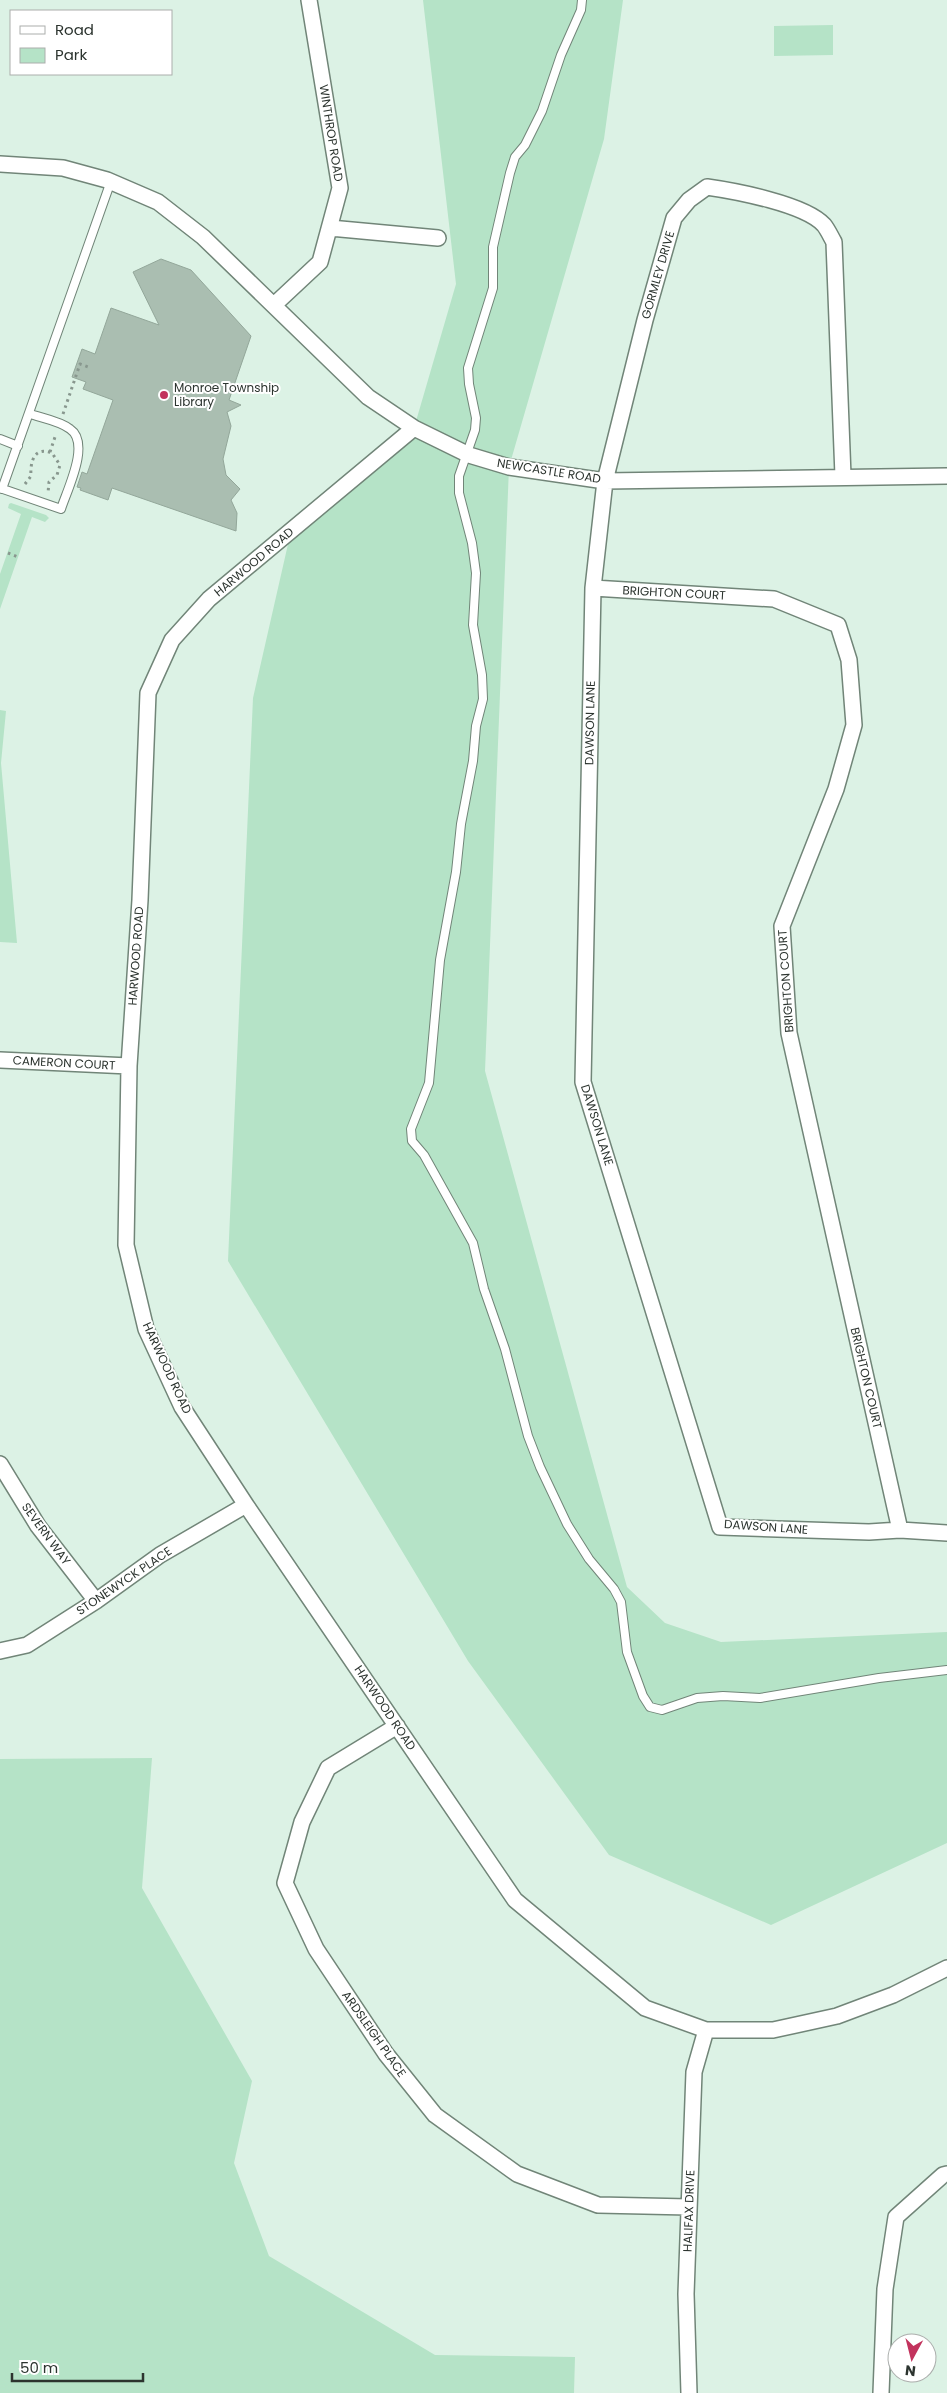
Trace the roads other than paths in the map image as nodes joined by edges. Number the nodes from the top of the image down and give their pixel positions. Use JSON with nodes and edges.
{"nodes":[{"id":1,"x":309,"y":0,"type":"edge"},
{"id":2,"x":582,"y":0,"type":"edge"},
{"id":3,"x":0,"y":164,"type":"edge"},
{"id":4,"x":111,"y":181,"type":"junction"},
{"id":5,"x":330,"y":228,"type":"junction"},
{"id":6,"x":438,"y":238,"type":"dead end"},
{"id":7,"x":274,"y":305,"type":"junction"},
{"id":8,"x":30,"y":414,"type":"junction"},
{"id":9,"x":414,"y":428,"type":"junction"},
{"id":10,"x":0,"y":439,"type":"edge"},
{"id":11,"x":18,"y":446,"type":"junction"},
{"id":12,"x":467,"y":454,"type":"junction"},
{"id":13,"x":843,"y":476,"type":"junction"},
{"id":14,"x":947,"y":476,"type":"edge"},
{"id":15,"x":605,"y":481,"type":"junction"},
{"id":16,"x":1,"y":489,"type":"edge"},
{"id":17,"x":593,"y":588,"type":"junction"},
{"id":18,"x":0,"y":1060,"type":"edge"},
{"id":19,"x":129,"y":1066,"type":"junction"},
{"id":20,"x":0,"y":1464,"type":"edge"},
{"id":21,"x":246,"y":1505,"type":"junction"},
{"id":22,"x":900,"y":1530,"type":"junction"},
{"id":23,"x":947,"y":1533,"type":"edge"},
{"id":24,"x":96,"y":1601,"type":"junction"},
{"id":25,"x":0,"y":1651,"type":"edge"},
{"id":26,"x":947,"y":1670,"type":"edge"},
{"id":27,"x":397,"y":1726,"type":"junction"},
{"id":28,"x":947,"y":1968,"type":"edge"},
{"id":29,"x":706,"y":2030,"type":"junction"},
{"id":30,"x":947,"y":2174,"type":"edge"},
{"id":31,"x":689,"y":2207,"type":"junction"},
{"id":32,"x":688,"y":2393,"type":"edge"},
{"id":33,"x":881,"y":2393,"type":"edge"}],
"edges":[{"from":1,"to":5,"type":"street","name":"WINTHROP ROAD"},
{"from":2,"to":12,"type":"lane"},
{"from":3,"to":4,"type":"street","name":"NEWCASTLE ROAD"},
{"from":4,"to":7,"type":"street","name":"NEWCASTLE ROAD"},
{"from":4,"to":8,"type":"lane"},
{"from":5,"to":6,"type":"street"},
{"from":5,"to":7,"type":"street","name":"WINTHROP ROAD"},
{"from":7,"to":9,"type":"street","name":"NEWCASTLE ROAD"},
{"from":8,"to":11,"type":"lane"},
{"from":8,"to":16,"type":"lane"},
{"from":9,"to":12,"type":"street","name":"NEWCASTLE ROAD"},
{"from":9,"to":19,"type":"street","name":"HARWOOD ROAD"},
{"from":10,"to":11,"type":"lane"},
{"from":11,"to":16,"type":"lane"},
{"from":12,"to":15,"type":"street","name":"NEWCASTLE ROAD"},
{"from":12,"to":26,"type":"lane"},
{"from":13,"to":14,"type":"street","name":"NEWCASTLE ROAD"},
{"from":13,"to":15,"type":"street","name":"NEWCASTLE ROAD"},
{"from":13,"to":15,"type":"street","name":"GORMLEY DRIVE"},
{"from":15,"to":17,"type":"street","name":"DAWSON LANE"},
{"from":17,"to":22,"type":"street","name":"DAWSON LANE"},
{"from":17,"to":22,"type":"street","name":"BRIGHTON COURT"},
{"from":18,"to":19,"type":"street","name":"CAMERON COURT"},
{"from":19,"to":21,"type":"street","name":"HARWOOD ROAD"},
{"from":20,"to":24,"type":"street","name":"SEVERN WAY"},
{"from":21,"to":24,"type":"street","name":"STONEWYCK PLACE"},
{"from":21,"to":27,"type":"street","name":"HARWOOD ROAD"},
{"from":22,"to":23,"type":"street","name":"DAWSON LANE"},
{"from":24,"to":25,"type":"street","name":"STONEWYCK PLACE"},
{"from":27,"to":29,"type":"street","name":"HARWOOD ROAD"},
{"from":27,"to":31,"type":"street","name":"ARDSLEIGH PLACE"},
{"from":28,"to":29,"type":"street","name":"HARWOOD ROAD"},
{"from":29,"to":31,"type":"street","name":"HALIFAX DRIVE"},
{"from":30,"to":33,"type":"street"},
{"from":31,"to":32,"type":"street","name":"HALIFAX DRIVE"}]}
